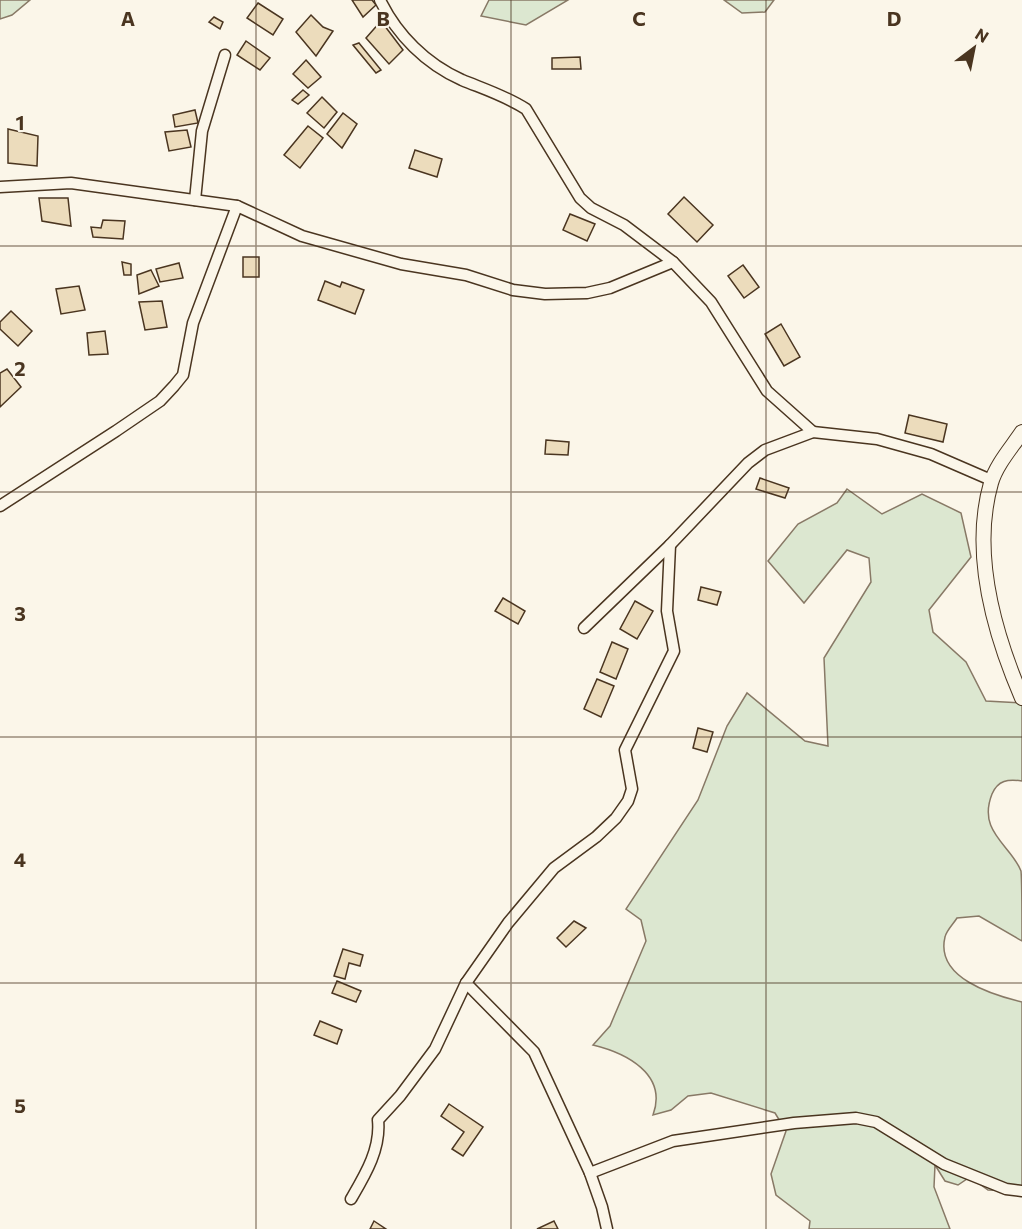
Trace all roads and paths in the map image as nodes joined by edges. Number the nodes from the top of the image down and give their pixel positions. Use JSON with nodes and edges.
{"nodes":[{"id":1,"x":380,"y":0,"type":"edge"},
{"id":2,"x":225,"y":55,"type":"dead end"},
{"id":3,"x":0,"y":187,"type":"edge"},
{"id":4,"x":195,"y":200,"type":"junction"},
{"id":5,"x":237,"y":206,"type":"junction"},
{"id":6,"x":673,"y":261,"type":"junction"},
{"id":7,"x":813,"y":432,"type":"junction"},
{"id":8,"x":1022,"y":432,"type":"edge"},
{"id":9,"x":991,"y":480,"type":"junction"},
{"id":10,"x":0,"y":506,"type":"edge"},
{"id":11,"x":670,"y":545,"type":"junction"},
{"id":12,"x":585,"y":628,"type":"dead end"},
{"id":13,"x":1022,"y":698,"type":"edge"},
{"id":14,"x":466,"y":983,"type":"junction"},
{"id":15,"x":590,"y":1173,"type":"junction"},
{"id":16,"x":1022,"y":1191,"type":"edge"},
{"id":17,"x":351,"y":1199,"type":"dead end"},
{"id":18,"x":607,"y":1229,"type":"edge"}],
"edges":[{"from":1,"to":6,"type":"street"},
{"from":2,"to":4,"type":"street"},
{"from":3,"to":4,"type":"street"},
{"from":4,"to":5,"type":"street"},
{"from":5,"to":6,"type":"street"},
{"from":5,"to":10,"type":"street"},
{"from":6,"to":7,"type":"street"},
{"from":7,"to":9,"type":"street"},
{"from":7,"to":11,"type":"street"},
{"from":8,"to":9,"type":"street"},
{"from":9,"to":13,"type":"street"},
{"from":11,"to":12,"type":"street"},
{"from":11,"to":14,"type":"street"},
{"from":14,"to":15,"type":"street"},
{"from":14,"to":17,"type":"street"},
{"from":15,"to":16,"type":"street"},
{"from":15,"to":18,"type":"street"}]}
